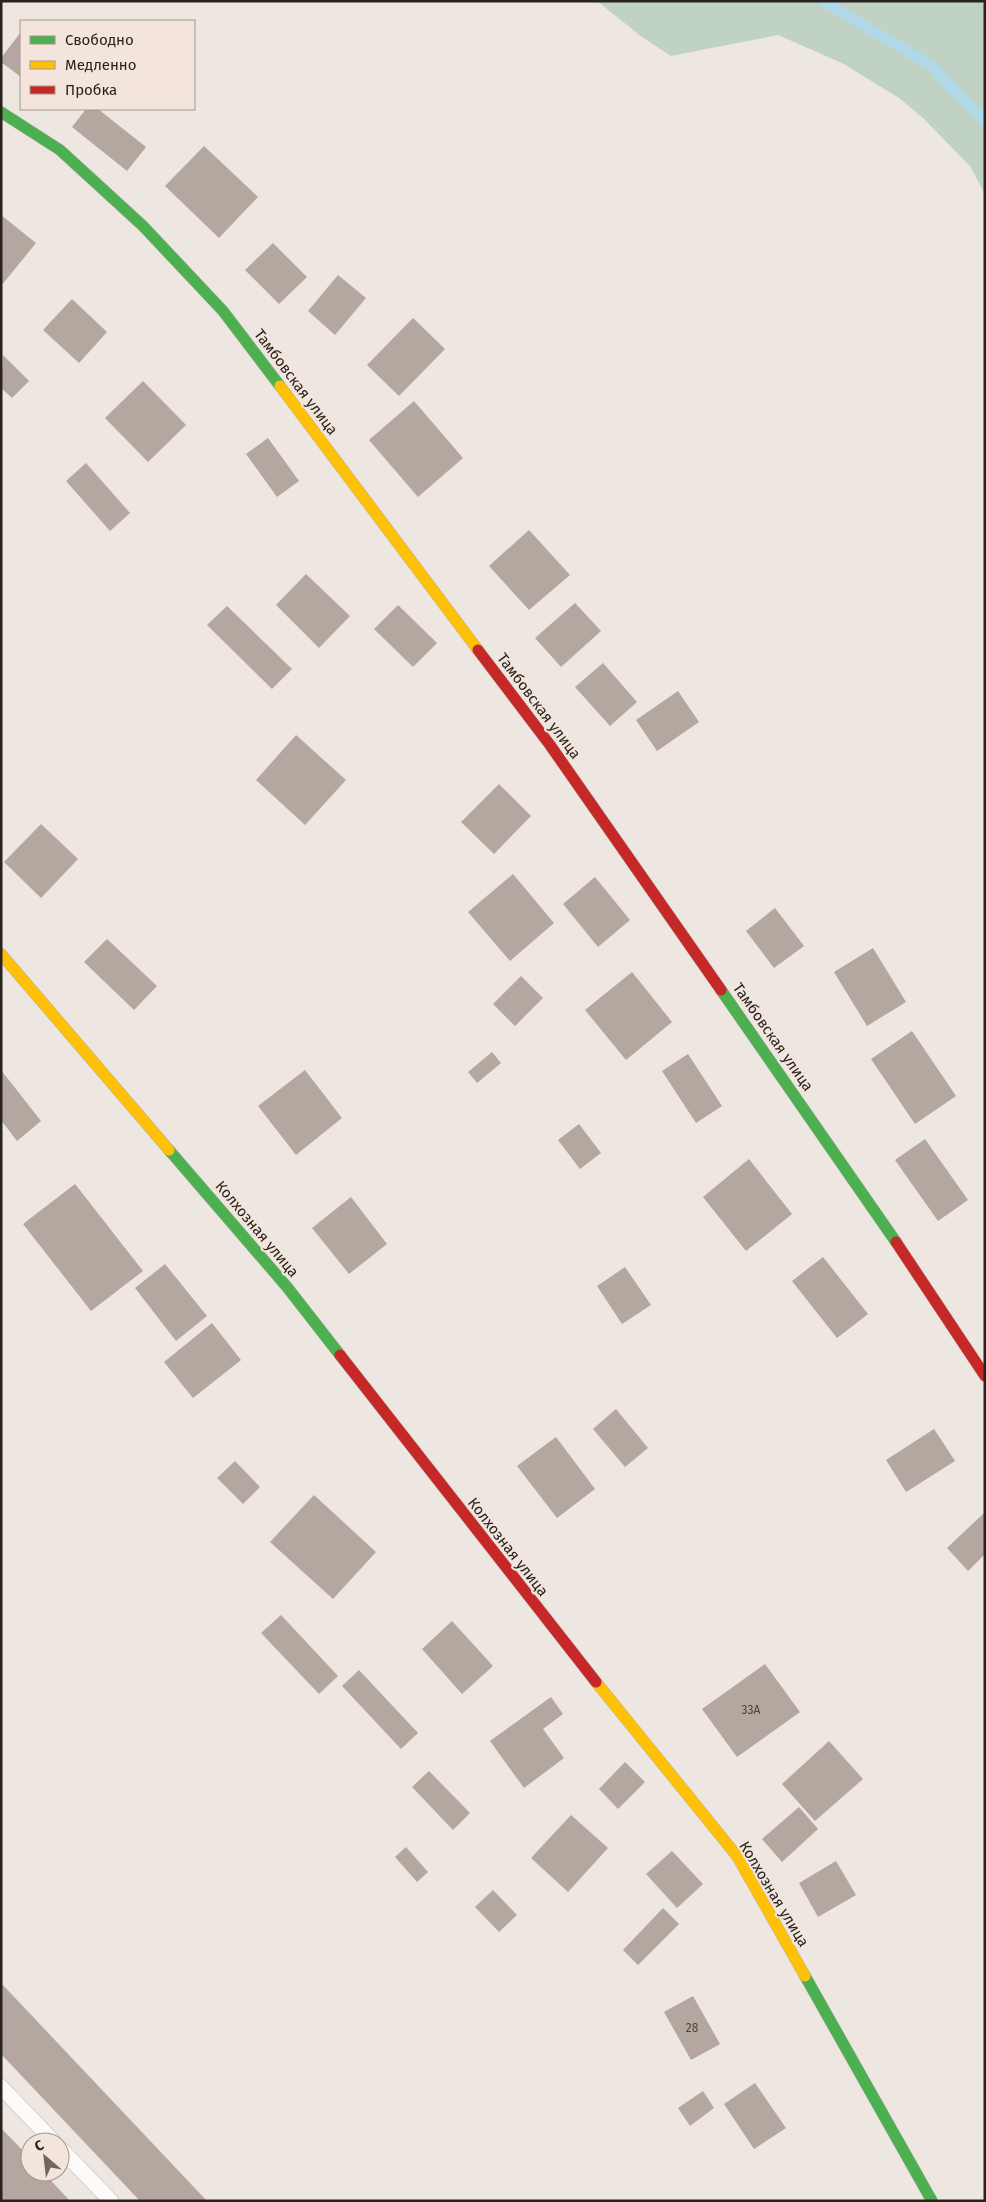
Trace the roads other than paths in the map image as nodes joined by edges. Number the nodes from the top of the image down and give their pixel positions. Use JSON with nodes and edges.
{"nodes":[{"id":1,"x":1,"y":112,"type":"edge"},
{"id":2,"x":1,"y":954,"type":"edge"},
{"id":3,"x":985,"y":1376,"type":"edge"},
{"id":4,"x":1,"y":2087,"type":"edge"},
{"id":5,"x":44,"y":2132,"type":"edge"},
{"id":6,"x":70,"y":2159,"type":"edge"},
{"id":7,"x":110,"y":2201,"type":"edge"},
{"id":8,"x":932,"y":2201,"type":"edge"}],
"edges":[{"from":1,"to":3,"type":"street","name":"Тамбовская улица"},
{"from":2,"to":8,"type":"street","name":"Колхозная улица"},
{"from":4,"to":5,"type":"lane"},
{"from":6,"to":7,"type":"lane"}]}
